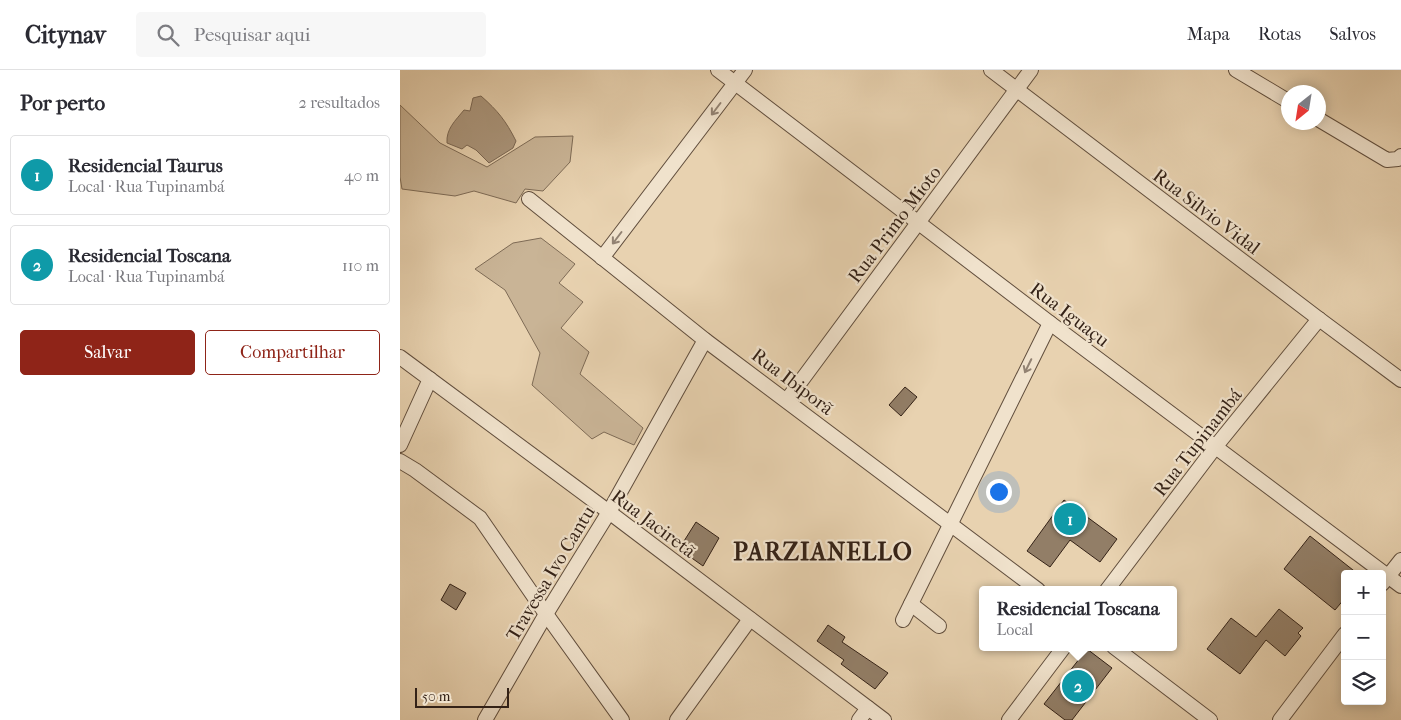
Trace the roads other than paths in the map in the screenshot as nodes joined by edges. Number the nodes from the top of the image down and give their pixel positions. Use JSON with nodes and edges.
{"nodes":[{"id":1,"x":718,"y":70,"type":"edge"},
{"id":2,"x":745,"y":70,"type":"edge"},
{"id":3,"x":991,"y":70,"type":"edge"},
{"id":4,"x":1031,"y":70,"type":"edge"},
{"id":5,"x":1236,"y":70,"type":"edge"},
{"id":6,"x":735,"y":83,"type":"junction"},
{"id":7,"x":1016,"y":90,"type":"junction"},
{"id":8,"x":1281,"y":97,"type":"edge"},
{"id":9,"x":1326,"y":124,"type":"edge"},
{"id":10,"x":1397,"y":158,"type":"edge"},
{"id":11,"x":529,"y":199,"type":"dead end"},
{"id":12,"x":919,"y":221,"type":"junction"},
{"id":13,"x":602,"y":258,"type":"junction"},
{"id":14,"x":1319,"y":319,"type":"junction"},
{"id":15,"x":1050,"y":322,"type":"junction"},
{"id":16,"x":705,"y":340,"type":"junction"},
{"id":17,"x":400,"y":357,"type":"edge"},
{"id":18,"x":430,"y":379,"type":"junction"},
{"id":19,"x":1401,"y":380,"type":"edge"},
{"id":20,"x":786,"y":400,"type":"junction"},
{"id":21,"x":400,"y":445,"type":"edge"},
{"id":22,"x":1216,"y":446,"type":"junction"},
{"id":23,"x":400,"y":461,"type":"edge"},
{"id":24,"x":609,"y":512,"type":"junction"},
{"id":25,"x":951,"y":524,"type":"junction"},
{"id":26,"x":1401,"y":560,"type":"edge"},
{"id":27,"x":1372,"y":570,"type":"edge"},
{"id":28,"x":1386,"y":579,"type":"edge"},
{"id":29,"x":1386,"y":580,"type":"edge"},
{"id":30,"x":1033,"y":586,"type":"edge"},
{"id":31,"x":1110,"y":586,"type":"edge"},
{"id":32,"x":1401,"y":586,"type":"edge"},
{"id":33,"x":911,"y":604,"type":"junction"},
{"id":34,"x":546,"y":614,"type":"junction"},
{"id":35,"x":750,"y":619,"type":"junction"},
{"id":36,"x":904,"y":620,"type":"dead end"},
{"id":37,"x":939,"y":626,"type":"dead end"},
{"id":38,"x":1341,"y":639,"type":"edge"},
{"id":39,"x":1061,"y":651,"type":"edge"},
{"id":40,"x":1119,"y":651,"type":"edge"},
{"id":41,"x":868,"y":708,"type":"junction"},
{"id":42,"x":485,"y":720,"type":"edge"},
{"id":43,"x":622,"y":720,"type":"edge"},
{"id":44,"x":677,"y":720,"type":"edge"},
{"id":45,"x":859,"y":720,"type":"edge"},
{"id":46,"x":884,"y":720,"type":"edge"},
{"id":47,"x":1009,"y":720,"type":"edge"},
{"id":48,"x":1210,"y":720,"type":"edge"},
{"id":49,"x":1280,"y":720,"type":"edge"}],
"edges":[{"from":1,"to":6,"type":"street","name":"Rua Iguaçu"},
{"from":2,"to":6,"type":"street"},
{"from":3,"to":7,"type":"street","name":"Rua Silvio Vidal"},
{"from":4,"to":7,"type":"street","name":"Rua Primo Mioto"},
{"from":5,"to":8,"type":"street"},
{"from":6,"to":12,"type":"street","name":"Rua Iguaçu"},
{"from":6,"to":13,"type":"street","one_way":true},
{"from":7,"to":12,"type":"street","name":"Rua Primo Mioto"},
{"from":7,"to":14,"type":"street","name":"Rua Silvio Vidal"},
{"from":9,"to":10,"type":"street"},
{"from":11,"to":13,"type":"street","name":"Rua Ibiporã"},
{"from":12,"to":15,"type":"street","name":"Rua Iguaçu"},
{"from":12,"to":20,"type":"street","name":"Rua Primo Mioto"},
{"from":13,"to":16,"type":"street","name":"Rua Ibiporã"},
{"from":14,"to":19,"type":"street","name":"Rua Silvio Vidal"},
{"from":14,"to":22,"type":"street","name":"Rua Tupinambá"},
{"from":15,"to":22,"type":"street","name":"Rua Iguaçu"},
{"from":15,"to":25,"type":"street","one_way":true},
{"from":16,"to":20,"type":"street","name":"Rua Ibiporã"},
{"from":16,"to":24,"type":"street","name":"Travessa Ivo Cantu"},
{"from":17,"to":18,"type":"street","name":"Rua Jaciretã"},
{"from":18,"to":21,"type":"street"},
{"from":18,"to":24,"type":"street","name":"Rua Jaciretã"},
{"from":20,"to":25,"type":"street","name":"Rua Ibiporã"},
{"from":22,"to":27,"type":"street","name":"Rua Iguaçu"},
{"from":22,"to":31,"type":"street","name":"Rua Tupinambá"},
{"from":23,"to":34,"type":"street"},
{"from":24,"to":34,"type":"street","name":"Travessa Ivo Cantu"},
{"from":24,"to":35,"type":"street","name":"Rua Jaciretã"},
{"from":25,"to":30,"type":"street","name":"Rua Ibiporã"},
{"from":25,"to":33,"type":"street"},
{"from":26,"to":28,"type":"street"},
{"from":29,"to":32,"type":"street","name":"Rua Iguaçu"},
{"from":33,"to":36,"type":"street"},
{"from":33,"to":37,"type":"street"},
{"from":34,"to":42,"type":"street","name":"Travessa Ivo Cantu"},
{"from":34,"to":43,"type":"street"},
{"from":35,"to":41,"type":"street","name":"Rua Jaciretã"},
{"from":35,"to":44,"type":"street"},
{"from":38,"to":49,"type":"street"},
{"from":39,"to":47,"type":"street"},
{"from":40,"to":48,"type":"street"},
{"from":41,"to":45,"type":"street"},
{"from":41,"to":46,"type":"street","name":"Rua Jaciretã"}]}
